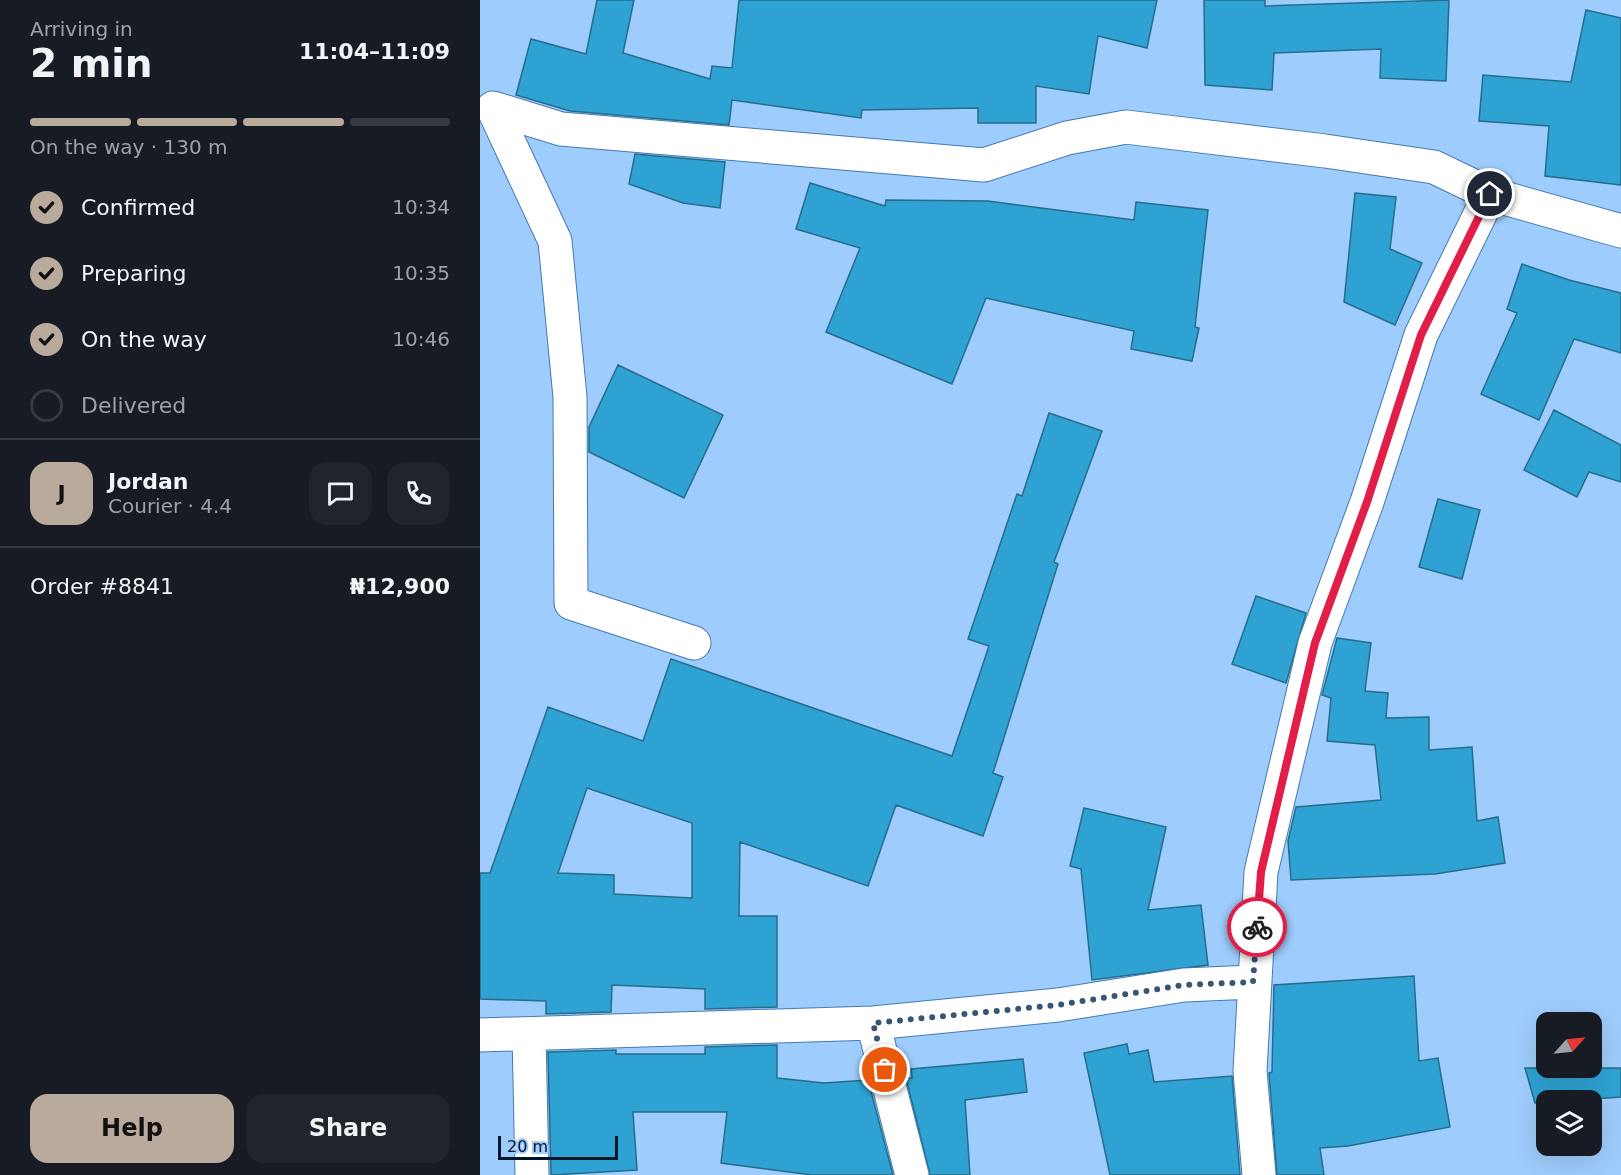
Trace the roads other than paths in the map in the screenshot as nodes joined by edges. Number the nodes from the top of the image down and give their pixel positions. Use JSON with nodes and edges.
{"nodes":[{"id":1,"x":1490,"y":194,"type":"junction"},
{"id":2,"x":1621,"y":231,"type":"edge"},
{"id":3,"x":694,"y":643,"type":"dead end"},
{"id":4,"x":1253,"y":982,"type":"junction"},
{"id":5,"x":873,"y":1023,"type":"junction"},
{"id":6,"x":529,"y":1034,"type":"junction"},
{"id":7,"x":480,"y":1035,"type":"edge"},
{"id":8,"x":532,"y":1175,"type":"edge"},
{"id":9,"x":912,"y":1175,"type":"edge"},
{"id":10,"x":1259,"y":1175,"type":"edge"}],
"edges":[{"from":1,"to":2,"type":"street"},
{"from":1,"to":3,"type":"street"},
{"from":1,"to":4,"type":"street"},
{"from":4,"to":5,"type":"street"},
{"from":4,"to":10,"type":"street"},
{"from":5,"to":6,"type":"street"},
{"from":5,"to":9,"type":"street"},
{"from":6,"to":7,"type":"street"},
{"from":6,"to":8,"type":"street"}]}
